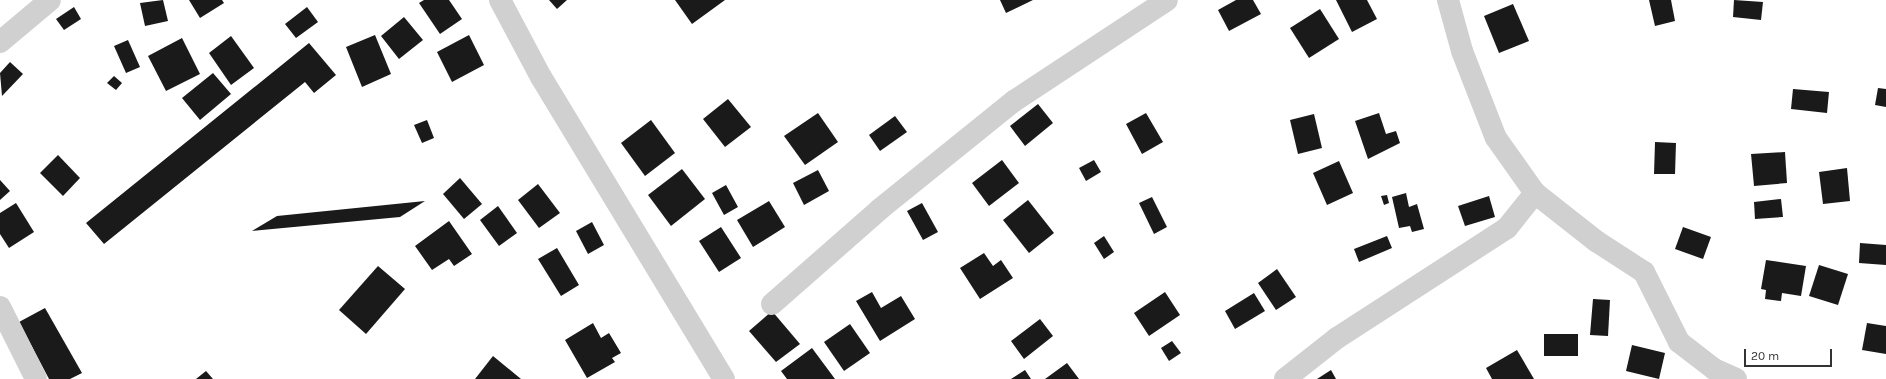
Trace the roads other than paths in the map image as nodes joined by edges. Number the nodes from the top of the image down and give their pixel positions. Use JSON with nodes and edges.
{"nodes":[{"id":1,"x":50,"y":0,"type":"edge"},
{"id":2,"x":500,"y":0,"type":"edge"},
{"id":3,"x":1167,"y":0,"type":"edge"},
{"id":4,"x":1448,"y":0,"type":"edge"},
{"id":5,"x":0,"y":42,"type":"edge"},
{"id":6,"x":1535,"y":193,"type":"junction"},
{"id":7,"x":772,"y":304,"type":"dead end"},
{"id":8,"x":0,"y":307,"type":"edge"},
{"id":9,"x":36,"y":379,"type":"edge"},
{"id":10,"x":724,"y":379,"type":"edge"},
{"id":11,"x":1285,"y":379,"type":"edge"},
{"id":12,"x":1736,"y":379,"type":"edge"}],
"edges":[{"from":1,"to":5,"type":"street"},
{"from":2,"to":10,"type":"street"},
{"from":3,"to":7,"type":"street"},
{"from":4,"to":6,"type":"street"},
{"from":6,"to":11,"type":"street"},
{"from":6,"to":12,"type":"street"},
{"from":8,"to":9,"type":"street"}]}
